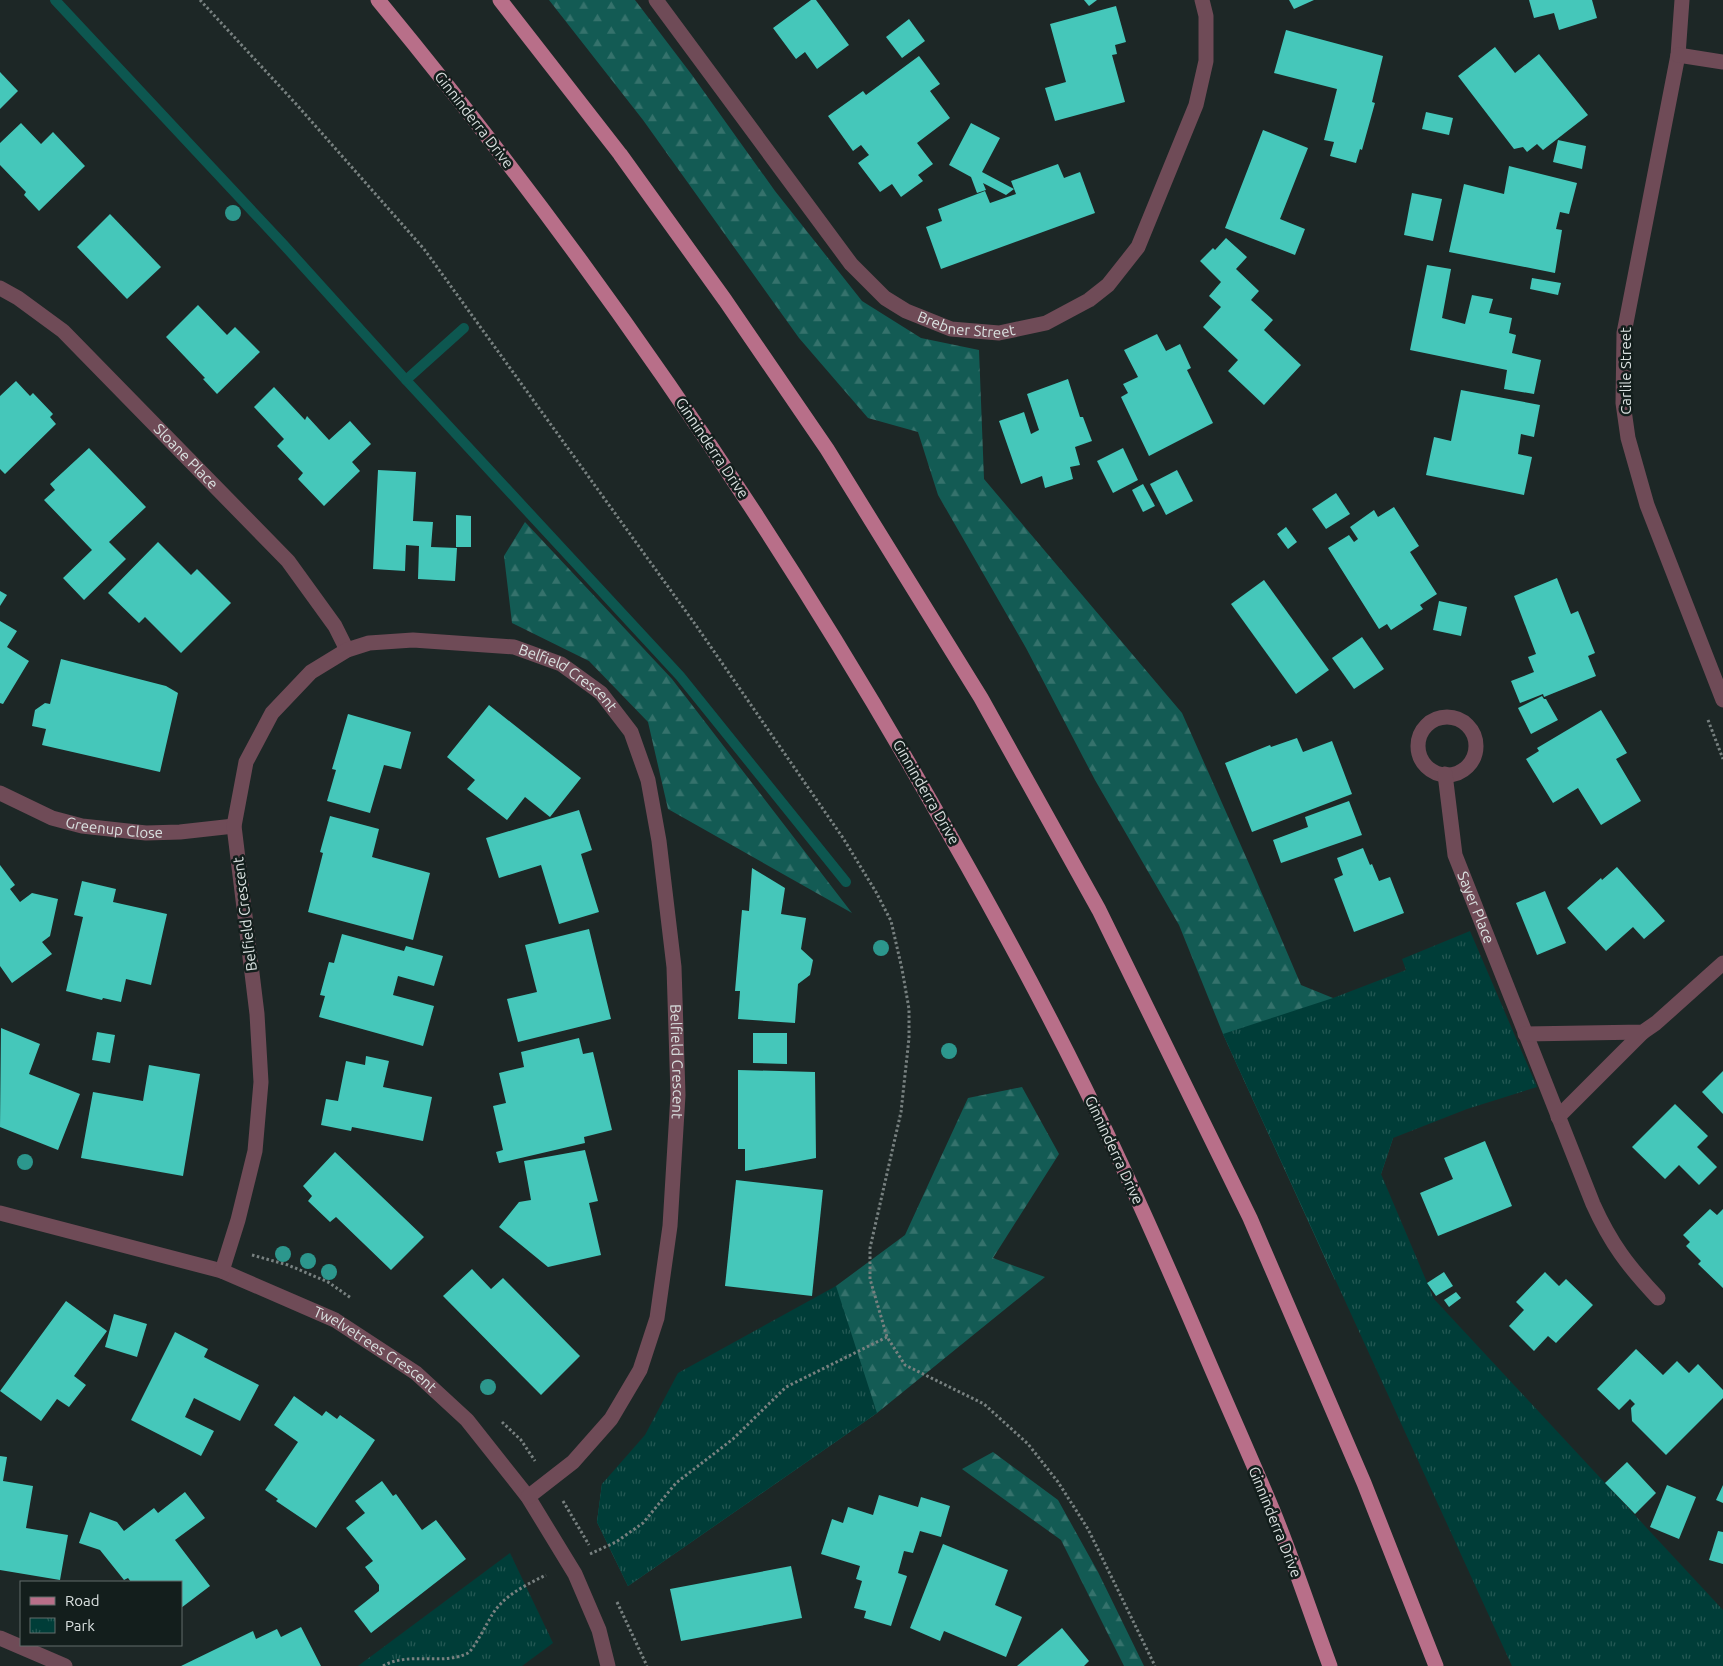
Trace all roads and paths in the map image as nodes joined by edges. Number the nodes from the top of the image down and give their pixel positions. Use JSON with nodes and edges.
{"nodes":[{"id":1,"x":200,"y":0,"type":"edge"},
{"id":2,"x":378,"y":0,"type":"edge"},
{"id":3,"x":500,"y":0,"type":"edge"},
{"id":4,"x":656,"y":0,"type":"edge"},
{"id":5,"x":1202,"y":0,"type":"edge"},
{"id":6,"x":1682,"y":0,"type":"edge"},
{"id":7,"x":1678,"y":55,"type":"junction"},
{"id":8,"x":1723,"y":62,"type":"edge"},
{"id":9,"x":0,"y":288,"type":"edge"},
{"id":10,"x":347,"y":650,"type":"junction"},
{"id":11,"x":1723,"y":700,"type":"edge"},
{"id":12,"x":1445,"y":774,"type":"dead end"},
{"id":13,"x":0,"y":794,"type":"edge"},
{"id":14,"x":234,"y":826,"type":"junction"},
{"id":15,"x":1723,"y":963,"type":"edge"},
{"id":16,"x":1643,"y":1032,"type":"junction"},
{"id":17,"x":1525,"y":1034,"type":"junction"},
{"id":18,"x":1558,"y":1117,"type":"junction"},
{"id":19,"x":0,"y":1213,"type":"edge"},
{"id":20,"x":222,"y":1272,"type":"junction"},
{"id":21,"x":1658,"y":1298,"type":"dead end"},
{"id":22,"x":887,"y":1337,"type":"junction"},
{"id":23,"x":528,"y":1497,"type":"junction"},
{"id":24,"x":616,"y":1542,"type":"dead end"},
{"id":25,"x":530,"y":1582,"type":"dead end"},
{"id":26,"x":0,"y":1638,"type":"edge"},
{"id":27,"x":65,"y":1666,"type":"edge"},
{"id":28,"x":383,"y":1666,"type":"edge"},
{"id":29,"x":608,"y":1666,"type":"edge"},
{"id":30,"x":1155,"y":1666,"type":"edge"},
{"id":31,"x":1330,"y":1666,"type":"edge"},
{"id":32,"x":1436,"y":1666,"type":"edge"}],
"edges":[{"from":1,"to":22,"type":"path"},
{"from":2,"to":31,"type":"main road","name":"Ginninderra Drive"},
{"from":3,"to":32,"type":"main road"},
{"from":4,"to":5,"type":"street","name":"Brebner Street"},
{"from":6,"to":7,"type":"street","name":"Carlile Street"},
{"from":7,"to":8,"type":"street"},
{"from":7,"to":11,"type":"street","name":"Carlile Street"},
{"from":9,"to":10,"type":"street","name":"Sloane Place"},
{"from":10,"to":14,"type":"street","name":"Belfield Crescent"},
{"from":10,"to":23,"type":"street","name":"Belfield Crescent"},
{"from":12,"to":17,"type":"street","name":"Sayer Place"},
{"from":13,"to":14,"type":"street","name":"Greenup Close"},
{"from":14,"to":20,"type":"street","name":"Belfield Crescent"},
{"from":15,"to":16,"type":"street"},
{"from":16,"to":17,"type":"street"},
{"from":16,"to":18,"type":"street"},
{"from":17,"to":18,"type":"street","name":"Sayer Place"},
{"from":18,"to":21,"type":"street","name":"Sayer Place"},
{"from":19,"to":20,"type":"street","name":"Twelvetrees Crescent"},
{"from":20,"to":23,"type":"street","name":"Twelvetrees Crescent"},
{"from":22,"to":24,"type":"path"},
{"from":22,"to":30,"type":"path"},
{"from":23,"to":29,"type":"street","name":"Twelvetrees Crescent"},
{"from":25,"to":28,"type":"path"},
{"from":26,"to":27,"type":"street"}]}
